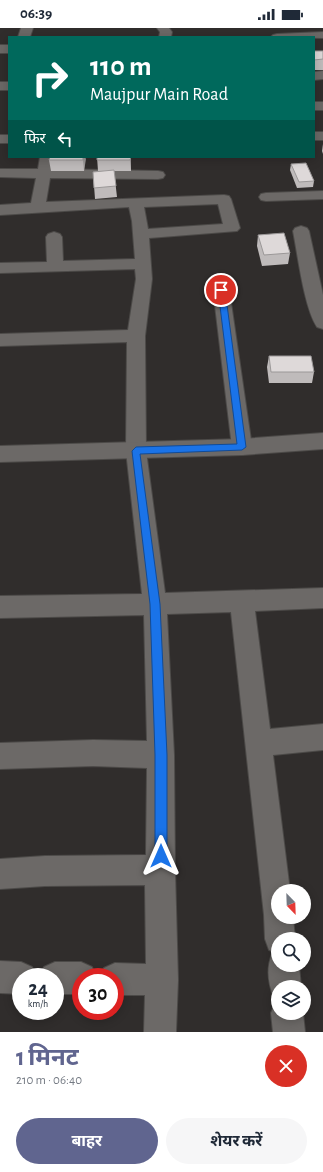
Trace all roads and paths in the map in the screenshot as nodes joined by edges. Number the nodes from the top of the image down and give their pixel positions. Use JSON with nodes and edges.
{"nodes":[{"id":1,"x":323,"y":35,"type":"edge"},
{"id":2,"x":300,"y":36,"type":"edge"},
{"id":3,"x":47,"y":158,"type":"edge"},
{"id":4,"x":0,"y":173,"type":"edge"},
{"id":5,"x":43,"y":175,"type":"junction"},
{"id":6,"x":323,"y":195,"type":"edge"},
{"id":7,"x":266,"y":197,"type":"dead end"},
{"id":8,"x":134,"y":202,"type":"junction"},
{"id":9,"x":157,"y":202,"type":"junction"},
{"id":10,"x":38,"y":207,"type":"junction"},
{"id":11,"x":0,"y":210,"type":"edge"},
{"id":12,"x":301,"y":231,"type":"dead end"},
{"id":13,"x":141,"y":234,"type":"junction"},
{"id":14,"x":54,"y":237,"type":"dead end"},
{"id":15,"x":143,"y":264,"type":"junction"},
{"id":16,"x":55,"y":266,"type":"junction"},
{"id":17,"x":0,"y":268,"type":"edge"},
{"id":18,"x":221,"y":290,"type":"dead end"},
{"id":19,"x":323,"y":323,"type":"edge"},
{"id":20,"x":136,"y":336,"type":"junction"},
{"id":21,"x":0,"y":340,"type":"edge"},
{"id":22,"x":323,"y":441,"type":"edge"},
{"id":23,"x":242,"y":447,"type":"junction"},
{"id":24,"x":136,"y":451,"type":"junction"},
{"id":25,"x":0,"y":454,"type":"edge"},
{"id":26,"x":323,"y":598,"type":"edge"},
{"id":27,"x":242,"y":601,"type":"junction"},
{"id":28,"x":155,"y":604,"type":"junction"},
{"id":29,"x":0,"y":607,"type":"edge"},
{"id":30,"x":323,"y":737,"type":"edge"},
{"id":31,"x":258,"y":744,"type":"junction"},
{"id":32,"x":161,"y":755,"type":"junction"},
{"id":33,"x":0,"y":756,"type":"edge"},
{"id":34,"x":160,"y":870,"type":"junction"},
{"id":35,"x":0,"y":874,"type":"edge"},
{"id":36,"x":275,"y":884,"type":"edge"},
{"id":37,"x":0,"y":977,"type":"edge"},
{"id":38,"x":12,"y":978,"type":"edge"},
{"id":39,"x":124,"y":979,"type":"edge"},
{"id":40,"x":162,"y":980,"type":"junction"},
{"id":41,"x":288,"y":1020,"type":"edge"},
{"id":42,"x":160,"y":1032,"type":"edge"},
{"id":43,"x":289,"y":1032,"type":"edge"}],
"edges":[{"from":1,"to":2,"type":"street"},
{"from":3,"to":5,"type":"street"},
{"from":4,"to":5,"type":"street"},
{"from":5,"to":9,"type":"street"},
{"from":5,"to":10,"type":"street"},
{"from":6,"to":7,"type":"street"},
{"from":8,"to":9,"type":"street"},
{"from":8,"to":10,"type":"street"},
{"from":8,"to":13,"type":"street"},
{"from":9,"to":13,"type":"street"},
{"from":10,"to":11,"type":"street"},
{"from":12,"to":19,"type":"street"},
{"from":13,"to":15,"type":"street"},
{"from":14,"to":16,"type":"street"},
{"from":15,"to":16,"type":"street"},
{"from":15,"to":20,"type":"street"},
{"from":16,"to":17,"type":"street"},
{"from":18,"to":23,"type":"street"},
{"from":20,"to":21,"type":"street"},
{"from":20,"to":24,"type":"street"},
{"from":22,"to":23,"type":"street"},
{"from":23,"to":24,"type":"street"},
{"from":24,"to":25,"type":"street"},
{"from":24,"to":28,"type":"street"},
{"from":26,"to":27,"type":"street"},
{"from":27,"to":28,"type":"street"},
{"from":27,"to":31,"type":"street"},
{"from":28,"to":29,"type":"street"},
{"from":28,"to":32,"type":"street"},
{"from":30,"to":31,"type":"street"},
{"from":31,"to":36,"type":"street"},
{"from":32,"to":33,"type":"street"},
{"from":32,"to":34,"type":"street"},
{"from":34,"to":35,"type":"street"},
{"from":34,"to":40,"type":"street"},
{"from":37,"to":38,"type":"street"},
{"from":39,"to":40,"type":"street"},
{"from":40,"to":42,"type":"street"},
{"from":41,"to":43,"type":"street"}]}
